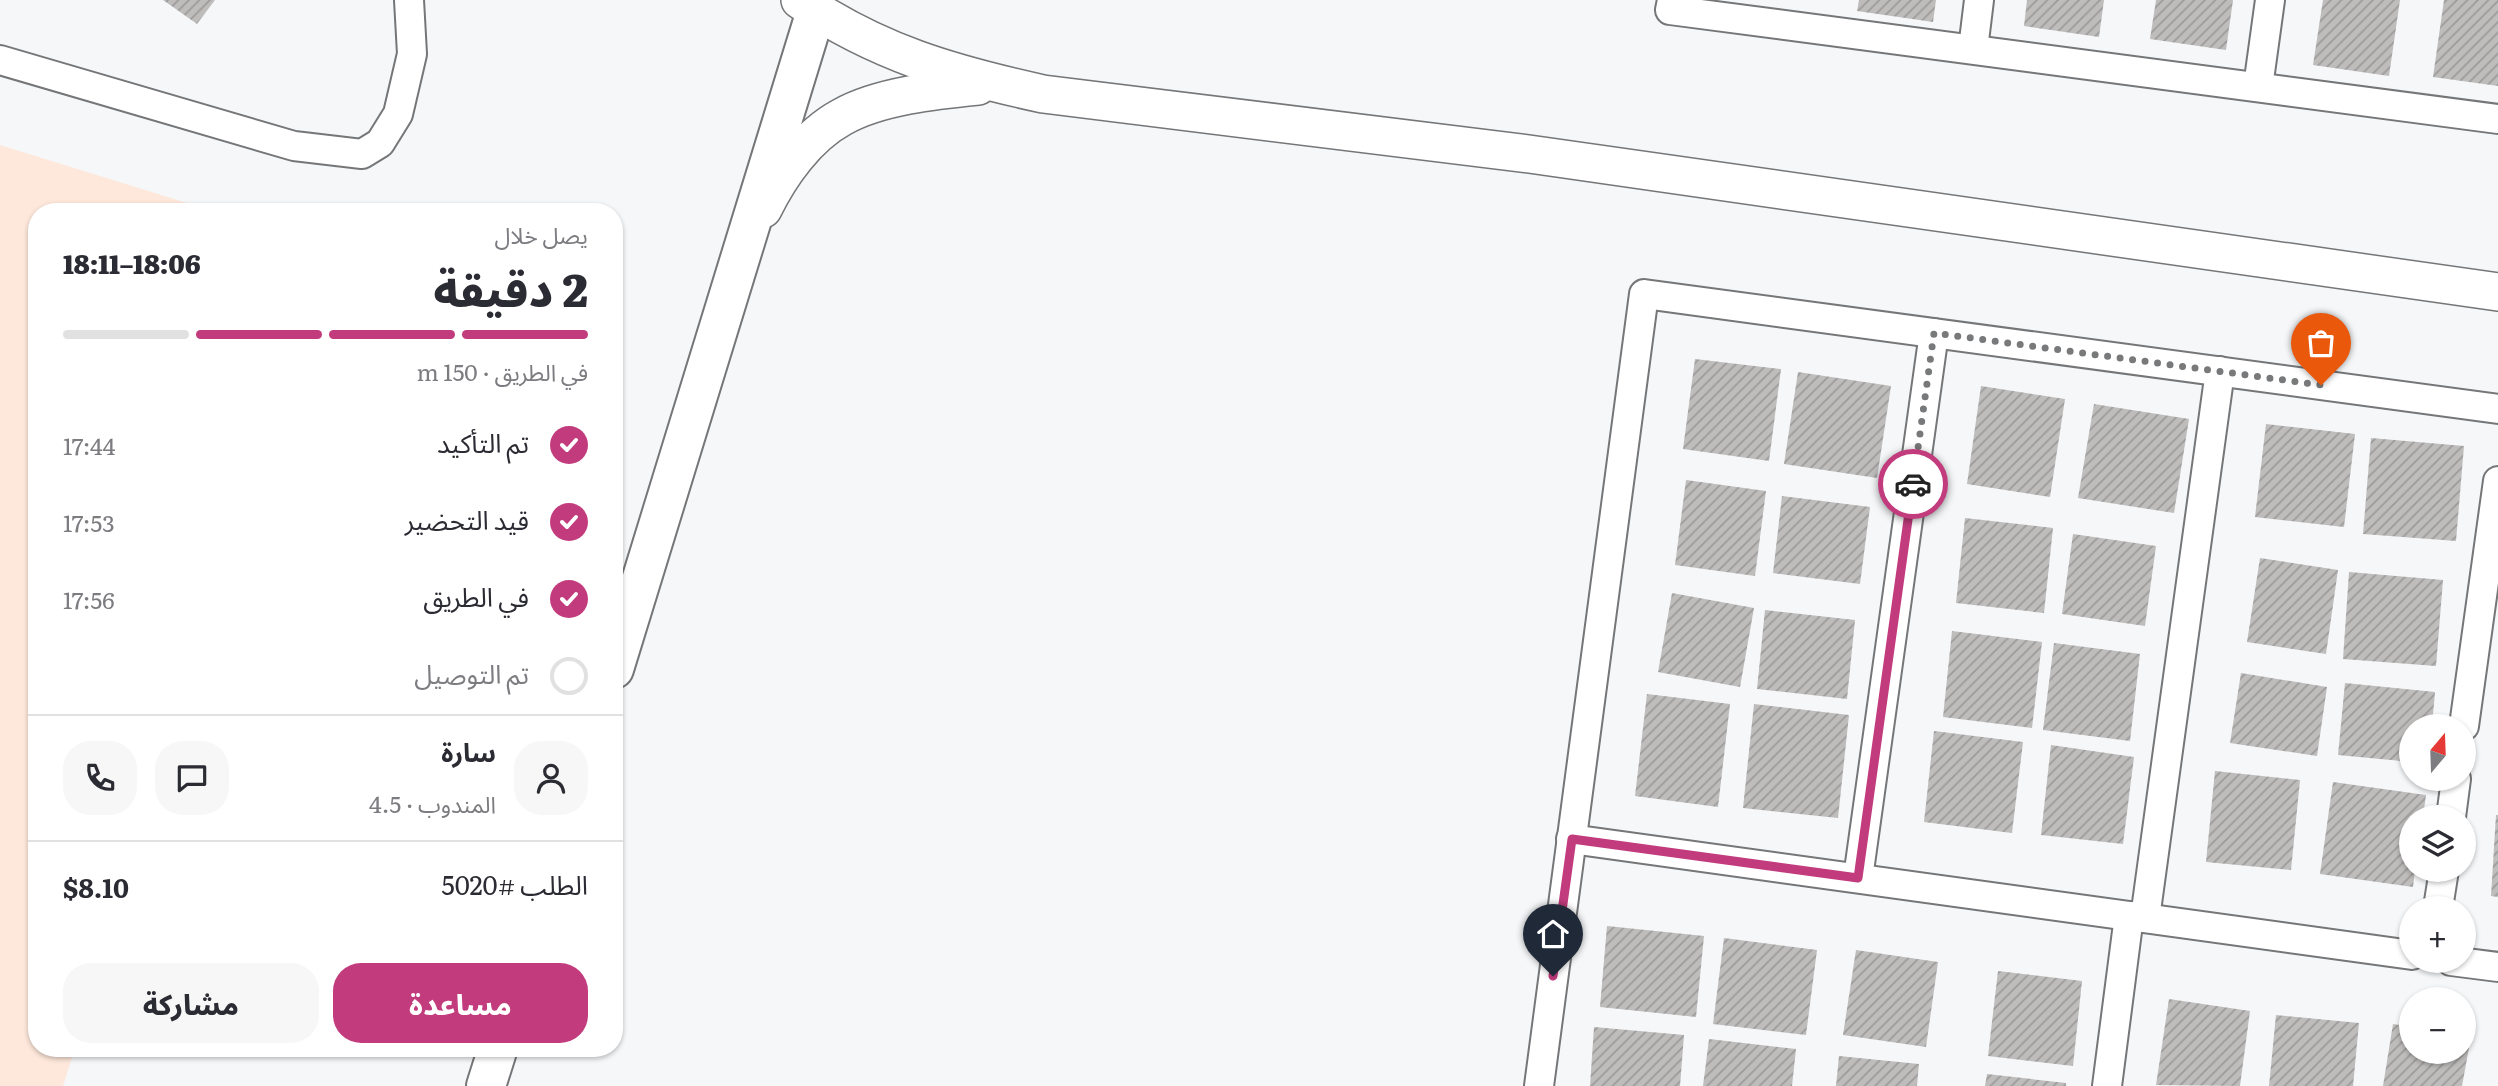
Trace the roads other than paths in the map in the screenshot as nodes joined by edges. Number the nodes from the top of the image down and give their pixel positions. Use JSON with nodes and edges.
{"nodes":[{"id":1,"x":409,"y":0,"type":"edge"},
{"id":2,"x":1672,"y":0,"type":"edge"},
{"id":3,"x":1979,"y":0,"type":"edge"},
{"id":4,"x":2270,"y":0,"type":"edge"},
{"id":5,"x":808,"y":6,"type":"edge"},
{"id":6,"x":1973,"y":49,"type":"junction"},
{"id":7,"x":0,"y":60,"type":"edge"},
{"id":8,"x":997,"y":84,"type":"junction"},
{"id":9,"x":2258,"y":87,"type":"junction"},
{"id":10,"x":2498,"y":119,"type":"edge"},
{"id":11,"x":743,"y":250,"type":"junction"},
{"id":12,"x":2498,"y":292,"type":"edge"},
{"id":13,"x":1934,"y":333,"type":"junction"},
{"id":14,"x":2220,"y":371,"type":"junction"},
{"id":15,"x":2498,"y":409,"type":"edge"},
{"id":16,"x":2498,"y":481,"type":"edge"},
{"id":17,"x":623,"y":640,"type":"edge"},
{"id":18,"x":2466,"y":714,"type":"edge"},
{"id":19,"x":1572,"y":839,"type":"junction"},
{"id":20,"x":1858,"y":878,"type":"junction"},
{"id":21,"x":2137,"y":917,"type":"junction"},
{"id":22,"x":2399,"y":953,"type":"edge"},
{"id":23,"x":2476,"y":964,"type":"edge"},
{"id":24,"x":2498,"y":967,"type":"edge"},
{"id":25,"x":495,"y":1057,"type":"edge"},
{"id":26,"x":486,"y":1086,"type":"edge"},
{"id":27,"x":1539,"y":1086,"type":"edge"},
{"id":28,"x":2107,"y":1086,"type":"edge"}],
"edges":[{"from":1,"to":7,"type":"street"},
{"from":2,"to":6,"type":"street"},
{"from":3,"to":6,"type":"street"},
{"from":4,"to":9,"type":"street"},
{"from":5,"to":8,"type":"street"},
{"from":5,"to":11,"type":"main road"},
{"from":6,"to":9,"type":"street"},
{"from":8,"to":11,"type":"street"},
{"from":8,"to":12,"type":"street"},
{"from":9,"to":10,"type":"street"},
{"from":11,"to":17,"type":"main road"},
{"from":13,"to":14,"type":"street"},
{"from":13,"to":19,"type":"street"},
{"from":13,"to":20,"type":"street"},
{"from":14,"to":15,"type":"street"},
{"from":14,"to":21,"type":"street"},
{"from":16,"to":18,"type":"street"},
{"from":19,"to":20,"type":"street"},
{"from":19,"to":27,"type":"street"},
{"from":20,"to":21,"type":"street"},
{"from":21,"to":22,"type":"street"},
{"from":21,"to":28,"type":"street"},
{"from":23,"to":24,"type":"street"},
{"from":25,"to":26,"type":"main road"}]}
